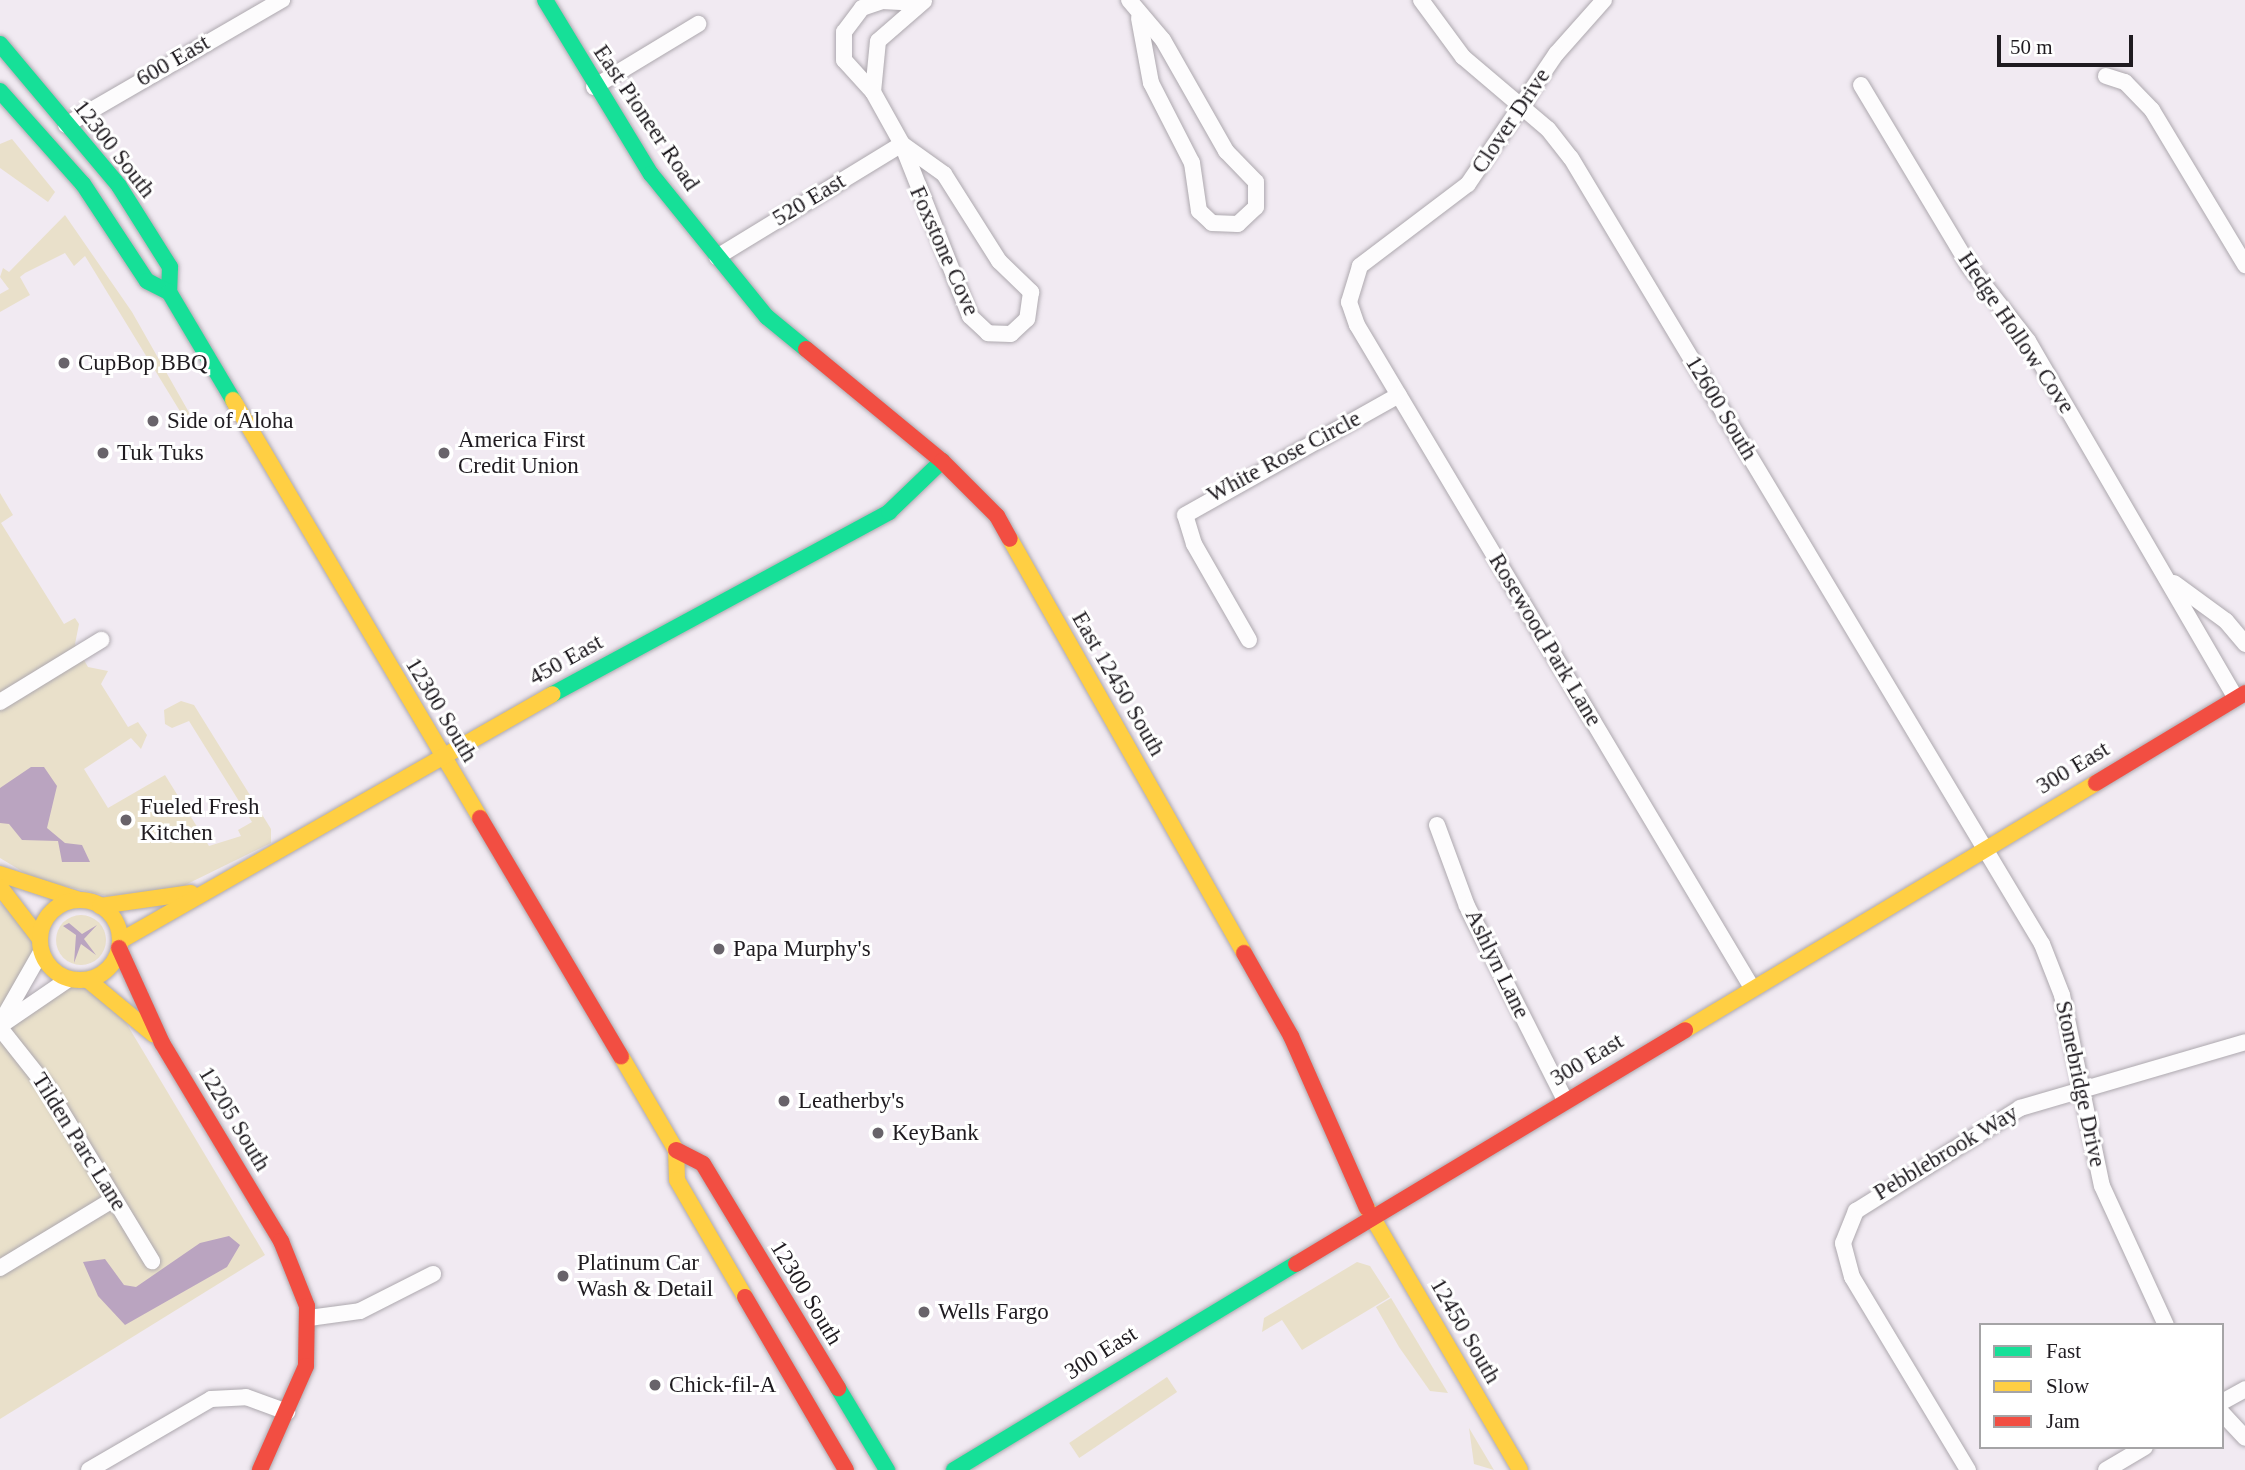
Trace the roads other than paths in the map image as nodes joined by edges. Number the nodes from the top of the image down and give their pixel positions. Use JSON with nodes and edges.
{"nodes":[{"id":1,"x":282,"y":0,"type":"edge"},
{"id":2,"x":545,"y":0,"type":"edge"},
{"id":3,"x":1129,"y":0,"type":"edge"},
{"id":4,"x":1421,"y":0,"type":"edge"},
{"id":5,"x":1604,"y":0,"type":"edge"},
{"id":6,"x":923,"y":2,"type":"edge"},
{"id":7,"x":1139,"y":18,"type":"junction"},
{"id":8,"x":698,"y":24,"type":"dead end"},
{"id":9,"x":0,"y":44,"type":"edge"},
{"id":10,"x":2106,"y":76,"type":"dead end"},
{"id":11,"x":1861,"y":85,"type":"dead end"},
{"id":12,"x":594,"y":86,"type":"junction"},
{"id":13,"x":0,"y":91,"type":"edge"},
{"id":14,"x":873,"y":92,"type":"junction"},
{"id":15,"x":1522,"y":107,"type":"junction"},
{"id":16,"x":66,"y":125,"type":"junction"},
{"id":17,"x":902,"y":144,"type":"junction"},
{"id":18,"x":717,"y":257,"type":"junction"},
{"id":19,"x":2245,"y":265,"type":"edge"},
{"id":20,"x":1351,"y":289,"type":"joint"},
{"id":21,"x":169,"y":292,"type":"junction"},
{"id":22,"x":1399,"y":395,"type":"junction"},
{"id":23,"x":942,"y":461,"type":"junction"},
{"id":24,"x":2172,"y":582,"type":"junction"},
{"id":25,"x":102,"y":640,"type":"dead end"},
{"id":26,"x":1250,"y":640,"type":"dead end"},
{"id":27,"x":2245,"y":644,"type":"edge"},
{"id":28,"x":2241,"y":695,"type":"edge"},
{"id":29,"x":0,"y":702,"type":"edge"},
{"id":30,"x":441,"y":755,"type":"junction"},
{"id":31,"x":1437,"y":825,"type":"dead end"},
{"id":32,"x":1984,"y":847,"type":"junction"},
{"id":33,"x":0,"y":874,"type":"edge"},
{"id":34,"x":0,"y":887,"type":"edge"},
{"id":35,"x":204,"y":891,"type":"junction"},
{"id":36,"x":79,"y":900,"type":"junction"},
{"id":37,"x":100,"y":906,"type":"junction"},
{"id":38,"x":119,"y":944,"type":"junction"},
{"id":39,"x":40,"y":945,"type":"junction"},
{"id":40,"x":69,"y":979,"type":"junction"},
{"id":41,"x":88,"y":980,"type":"junction"},
{"id":42,"x":1752,"y":988,"type":"junction"},
{"id":43,"x":0,"y":1026,"type":"edge"},
{"id":44,"x":2245,"y":1042,"type":"edge"},
{"id":45,"x":162,"y":1043,"type":"junction"},
{"id":46,"x":2081,"y":1090,"type":"junction"},
{"id":47,"x":1565,"y":1100,"type":"junction"},
{"id":48,"x":676,"y":1150,"type":"junction"},
{"id":49,"x":114,"y":1199,"type":"junction"},
{"id":50,"x":1371,"y":1215,"type":"junction"},
{"id":51,"x":152,"y":1261,"type":"dead end"},
{"id":52,"x":0,"y":1268,"type":"edge"},
{"id":53,"x":433,"y":1273,"type":"dead end"},
{"id":54,"x":309,"y":1318,"type":"junction"},
{"id":55,"x":2165,"y":1323,"type":"edge"},
{"id":56,"x":2245,"y":1389,"type":"edge"},
{"id":57,"x":2224,"y":1401,"type":"edge"},
{"id":58,"x":287,"y":1412,"type":"junction"},
{"id":59,"x":2224,"y":1415,"type":"edge"},
{"id":60,"x":2245,"y":1438,"type":"edge"},
{"id":61,"x":2142,"y":1449,"type":"edge"},
{"id":62,"x":108,"y":1465,"type":"edge"},
{"id":63,"x":89,"y":1470,"type":"edge"},
{"id":64,"x":260,"y":1470,"type":"edge"},
{"id":65,"x":846,"y":1470,"type":"edge"},
{"id":66,"x":887,"y":1470,"type":"edge"},
{"id":67,"x":954,"y":1470,"type":"edge"},
{"id":68,"x":1520,"y":1470,"type":"edge"},
{"id":69,"x":1968,"y":1470,"type":"edge"},
{"id":70,"x":2106,"y":1470,"type":"edge"}],
"edges":[{"from":1,"to":16,"type":"street","name":"600 East"},
{"from":2,"to":12,"type":"street","name":"East Pioneer Road"},
{"from":3,"to":7,"type":"street"},
{"from":4,"to":15,"type":"street","name":"12600 South"},
{"from":5,"to":15,"type":"street","name":"Clover Drive"},
{"from":6,"to":14,"type":"street"},
{"from":6,"to":14,"type":"street","name":"Foxstone Cove"},
{"from":7,"to":7,"type":"street"},
{"from":8,"to":12,"type":"street"},
{"from":9,"to":16,"type":"street","name":"12300 South"},
{"from":10,"to":19,"type":"street"},
{"from":11,"to":24,"type":"street","name":"Hedge Hollow Cove"},
{"from":12,"to":18,"type":"street","name":"East Pioneer Road"},
{"from":13,"to":21,"type":"street","name":"12300 South"},
{"from":14,"to":17,"type":"street","name":"Foxstone Cove"},
{"from":15,"to":20,"type":"street","name":"Clover Drive"},
{"from":15,"to":32,"type":"street","name":"12600 South"},
{"from":16,"to":21,"type":"street","name":"12300 South"},
{"from":17,"to":17,"type":"street","name":"Foxstone Cove"},
{"from":17,"to":18,"type":"street","name":"520 East"},
{"from":18,"to":23,"type":"street","name":"East 12450 South"},
{"from":20,"to":22,"type":"street","name":"Rosewood Park Lane"},
{"from":21,"to":30,"type":"street","name":"12300 South"},
{"from":22,"to":26,"type":"street","name":"White Rose Circle"},
{"from":22,"to":42,"type":"street","name":"Rosewood Park Lane"},
{"from":23,"to":30,"type":"street","name":"450 East"},
{"from":23,"to":50,"type":"street","name":"East 12450 South"},
{"from":24,"to":27,"type":"street","name":"Hedge Hollow Cove"},
{"from":24,"to":28,"type":"street","name":"Hedge Hollow Cove"},
{"from":25,"to":29,"type":"street"},
{"from":28,"to":32,"type":"street","name":"300 East"},
{"from":30,"to":35,"type":"street","name":"450 East"},
{"from":30,"to":48,"type":"street","name":"12300 South"},
{"from":31,"to":47,"type":"street","name":"Ashlyn Lane"},
{"from":32,"to":42,"type":"street","name":"300 East"},
{"from":32,"to":46,"type":"street","name":"Stonebridge Drive"},
{"from":33,"to":36,"type":"street"},
{"from":34,"to":39,"type":"street"},
{"from":35,"to":37,"type":"street","name":"450 East"},
{"from":35,"to":38,"type":"street","name":"450 East"},
{"from":36,"to":37,"type":"street"},
{"from":36,"to":39,"type":"street"},
{"from":37,"to":38,"type":"street"},
{"from":38,"to":41,"type":"street"},
{"from":38,"to":45,"type":"street","name":"12205 South"},
{"from":39,"to":40,"type":"street"},
{"from":39,"to":43,"type":"street"},
{"from":40,"to":41,"type":"street"},
{"from":40,"to":43,"type":"street"},
{"from":41,"to":45,"type":"street","name":"12205 South"},
{"from":42,"to":47,"type":"street","name":"300 East"},
{"from":43,"to":49,"type":"street","name":"Tilden Parc Lane"},
{"from":44,"to":46,"type":"street","name":"Pebblebrook Way"},
{"from":45,"to":54,"type":"street","name":"12205 South"},
{"from":46,"to":55,"type":"street","name":"Stonebridge Drive"},
{"from":46,"to":69,"type":"street","name":"Pebblebrook Way"},
{"from":47,"to":50,"type":"street","name":"300 East"},
{"from":48,"to":65,"type":"street","name":"12300 South"},
{"from":48,"to":66,"type":"street","name":"12300 South"},
{"from":49,"to":51,"type":"street","name":"Tilden Parc Lane"},
{"from":49,"to":52,"type":"street"},
{"from":50,"to":67,"type":"street","name":"300 East"},
{"from":50,"to":68,"type":"street","name":"12450 South"},
{"from":53,"to":54,"type":"street"},
{"from":54,"to":58,"type":"street","name":"12205 South"},
{"from":56,"to":57,"type":"street"},
{"from":58,"to":62,"type":"street"},
{"from":58,"to":64,"type":"street","name":"12205 South"},
{"from":59,"to":60,"type":"street"},
{"from":61,"to":70,"type":"street"},
{"from":62,"to":63,"type":"street"}]}
